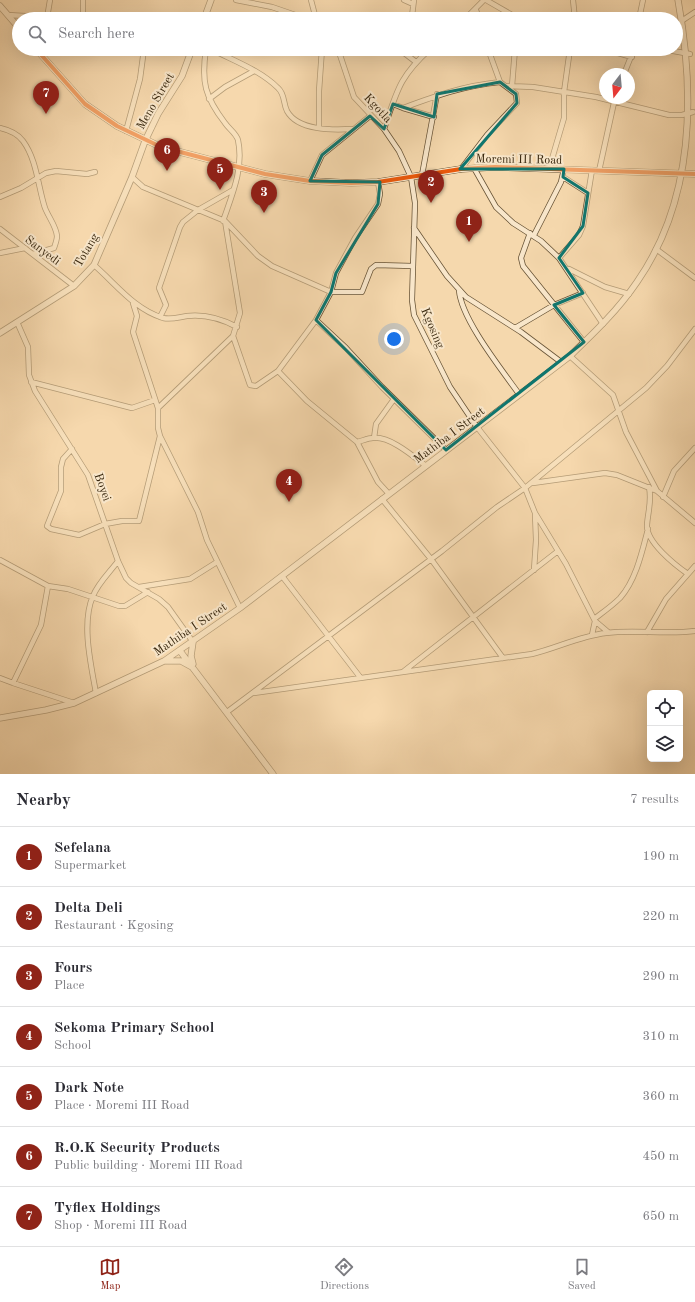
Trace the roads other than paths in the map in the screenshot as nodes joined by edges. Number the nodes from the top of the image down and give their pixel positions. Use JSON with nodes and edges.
{"nodes":[{"id":1,"x":50,"y":0,"type":"edge"},
{"id":2,"x":83,"y":0,"type":"edge"},
{"id":3,"x":211,"y":0,"type":"edge"},
{"id":4,"x":236,"y":0,"type":"edge"},
{"id":5,"x":311,"y":0,"type":"edge"},
{"id":6,"x":404,"y":0,"type":"edge"},
{"id":7,"x":485,"y":0,"type":"edge"},
{"id":8,"x":573,"y":0,"type":"edge"},
{"id":9,"x":643,"y":0,"type":"edge"},
{"id":10,"x":678,"y":0,"type":"edge"},
{"id":11,"x":414,"y":2,"type":"edge"},
{"id":12,"x":0,"y":6,"type":"edge"},
{"id":13,"x":476,"y":10,"type":"joint"},
{"id":14,"x":48,"y":12,"type":"edge"},
{"id":15,"x":83,"y":12,"type":"edge"},
{"id":16,"x":207,"y":12,"type":"edge"},
{"id":17,"x":287,"y":12,"type":"edge"},
{"id":18,"x":314,"y":12,"type":"edge"},
{"id":19,"x":413,"y":12,"type":"edge"},
{"id":20,"x":474,"y":12,"type":"edge"},
{"id":21,"x":506,"y":12,"type":"edge"},
{"id":22,"x":574,"y":12,"type":"edge"},
{"id":23,"x":640,"y":12,"type":"edge"},
{"id":24,"x":682,"y":12,"type":"edge"},
{"id":25,"x":695,"y":12,"type":"edge"},
{"id":26,"x":8,"y":15,"type":"junction"},
{"id":27,"x":12,"y":15,"type":"edge"},
{"id":28,"x":683,"y":17,"type":"edge"},
{"id":29,"x":12,"y":20,"type":"edge"},
{"id":30,"x":684,"y":20,"type":"junction"},
{"id":31,"x":683,"y":53,"type":"edge"},
{"id":32,"x":690,"y":54,"type":"junction"},
{"id":33,"x":42,"y":56,"type":"edge"},
{"id":34,"x":143,"y":56,"type":"edge"},
{"id":35,"x":189,"y":56,"type":"edge"},
{"id":36,"x":206,"y":56,"type":"edge"},
{"id":37,"x":225,"y":56,"type":"edge"},
{"id":38,"x":322,"y":56,"type":"edge"},
{"id":39,"x":340,"y":56,"type":"edge"},
{"id":40,"x":408,"y":56,"type":"edge"},
{"id":41,"x":422,"y":56,"type":"edge"},
{"id":42,"x":491,"y":56,"type":"edge"},
{"id":43,"x":514,"y":56,"type":"edge"},
{"id":44,"x":569,"y":56,"type":"edge"},
{"id":45,"x":628,"y":56,"type":"edge"},
{"id":46,"x":632,"y":57,"type":"joint"},
{"id":47,"x":416,"y":62,"type":"junction"},
{"id":48,"x":627,"y":68,"type":"edge"},
{"id":49,"x":254,"y":71,"type":"junction"},
{"id":50,"x":500,"y":82,"type":"junction"},
{"id":51,"x":510,"y":86,"type":"junction"},
{"id":52,"x":564,"y":92,"type":"junction"},
{"id":53,"x":437,"y":94,"type":"junction"},
{"id":54,"x":599,"y":97,"type":"edge"},
{"id":55,"x":209,"y":99,"type":"junction"},
{"id":56,"x":393,"y":104,"type":"junction"},
{"id":57,"x":614,"y":104,"type":"edge"},
{"id":58,"x":633,"y":104,"type":"edge"},
{"id":59,"x":403,"y":108,"type":"junction"},
{"id":60,"x":693,"y":112,"type":"junction"},
{"id":61,"x":370,"y":116,"type":"junction"},
{"id":62,"x":434,"y":117,"type":"junction"},
{"id":63,"x":0,"y":128,"type":"edge"},
{"id":64,"x":319,"y":128,"type":"junction"},
{"id":65,"x":352,"y":129,"type":"junction"},
{"id":66,"x":384,"y":129,"type":"junction"},
{"id":67,"x":126,"y":131,"type":"junction"},
{"id":68,"x":145,"y":141,"type":"junction"},
{"id":69,"x":240,"y":168,"type":"junction"},
{"id":70,"x":461,"y":168,"type":"junction"},
{"id":71,"x":474,"y":168,"type":"junction"},
{"id":72,"x":549,"y":168,"type":"junction"},
{"id":73,"x":564,"y":169,"type":"junction"},
{"id":74,"x":592,"y":170,"type":"junction"},
{"id":75,"x":599,"y":170,"type":"junction"},
{"id":76,"x":95,"y":172,"type":"dead end"},
{"id":77,"x":684,"y":173,"type":"junction"},
{"id":78,"x":695,"y":174,"type":"edge"},
{"id":79,"x":422,"y":175,"type":"junction"},
{"id":80,"x":132,"y":177,"type":"junction"},
{"id":81,"x":411,"y":177,"type":"junction"},
{"id":82,"x":563,"y":177,"type":"junction"},
{"id":83,"x":37,"y":178,"type":"junction"},
{"id":84,"x":310,"y":181,"type":"junction"},
{"id":85,"x":378,"y":182,"type":"junction"},
{"id":86,"x":233,"y":190,"type":"junction"},
{"id":87,"x":588,"y":193,"type":"junction"},
{"id":88,"x":0,"y":197,"type":"edge"},
{"id":89,"x":198,"y":210,"type":"junction"},
{"id":90,"x":224,"y":221,"type":"junction"},
{"id":91,"x":414,"y":228,"type":"junction"},
{"id":92,"x":0,"y":229,"type":"edge"},
{"id":93,"x":532,"y":234,"type":"junction"},
{"id":94,"x":24,"y":248,"type":"junction"},
{"id":95,"x":656,"y":249,"type":"junction"},
{"id":96,"x":0,"y":253,"type":"edge"},
{"id":97,"x":33,"y":254,"type":"junction"},
{"id":98,"x":559,"y":258,"type":"junction"},
{"id":99,"x":94,"y":264,"type":"junction"},
{"id":100,"x":412,"y":266,"type":"junction"},
{"id":101,"x":567,"y":268,"type":"junction"},
{"id":102,"x":695,"y":278,"type":"edge"},
{"id":103,"x":74,"y":286,"type":"junction"},
{"id":104,"x":459,"y":290,"type":"junction"},
{"id":105,"x":331,"y":292,"type":"junction"},
{"id":106,"x":583,"y":293,"type":"junction"},
{"id":107,"x":629,"y":294,"type":"junction"},
{"id":108,"x":132,"y":302,"type":"junction"},
{"id":109,"x":554,"y":305,"type":"junction"},
{"id":110,"x":160,"y":317,"type":"junction"},
{"id":111,"x":316,"y":320,"type":"junction"},
{"id":112,"x":17,"y":322,"type":"junction"},
{"id":113,"x":603,"y":324,"type":"junction"},
{"id":114,"x":237,"y":327,"type":"junction"},
{"id":115,"x":515,"y":328,"type":"junction"},
{"id":116,"x":695,"y":329,"type":"edge"},
{"id":117,"x":0,"y":333,"type":"edge"},
{"id":118,"x":234,"y":336,"type":"junction"},
{"id":119,"x":584,"y":342,"type":"junction"},
{"id":120,"x":570,"y":356,"type":"junction"},
{"id":121,"x":561,"y":362,"type":"junction"},
{"id":122,"x":278,"y":371,"type":"junction"},
{"id":123,"x":31,"y":382,"type":"junction"},
{"id":124,"x":520,"y":394,"type":"junction"},
{"id":125,"x":394,"y":399,"type":"junction"},
{"id":126,"x":155,"y":400,"type":"junction"},
{"id":127,"x":158,"y":408,"type":"junction"},
{"id":128,"x":618,"y":412,"type":"junction"},
{"id":129,"x":477,"y":427,"type":"junction"},
{"id":130,"x":160,"y":436,"type":"junction"},
{"id":131,"x":374,"y":438,"type":"junction"},
{"id":132,"x":357,"y":442,"type":"junction"},
{"id":133,"x":695,"y":448,"type":"edge"},
{"id":134,"x":72,"y":449,"type":"junction"},
{"id":135,"x":446,"y":450,"type":"junction"},
{"id":136,"x":426,"y":466,"type":"junction"},
{"id":137,"x":531,"y":484,"type":"junction"},
{"id":138,"x":649,"y":487,"type":"junction"},
{"id":139,"x":524,"y":488,"type":"junction"},
{"id":140,"x":657,"y":491,"type":"junction"},
{"id":141,"x":388,"y":494,"type":"junction"},
{"id":142,"x":663,"y":497,"type":"junction"},
{"id":143,"x":382,"y":499,"type":"junction"},
{"id":144,"x":535,"y":513,"type":"junction"},
{"id":145,"x":695,"y":523,"type":"edge"},
{"id":146,"x":105,"y":524,"type":"junction"},
{"id":147,"x":648,"y":529,"type":"junction"},
{"id":148,"x":558,"y":550,"type":"junction"},
{"id":149,"x":0,"y":560,"type":"edge"},
{"id":150,"x":431,"y":560,"type":"junction"},
{"id":151,"x":118,"y":561,"type":"junction"},
{"id":152,"x":217,"y":562,"type":"junction"},
{"id":153,"x":695,"y":566,"type":"edge"},
{"id":154,"x":534,"y":570,"type":"junction"},
{"id":155,"x":688,"y":574,"type":"junction"},
{"id":156,"x":282,"y":576,"type":"junction"},
{"id":157,"x":48,"y":586,"type":"junction"},
{"id":158,"x":138,"y":587,"type":"junction"},
{"id":159,"x":148,"y":592,"type":"junction"},
{"id":160,"x":92,"y":596,"type":"junction"},
{"id":161,"x":240,"y":608,"type":"junction"},
{"id":162,"x":474,"y":618,"type":"junction"},
{"id":163,"x":594,"y":620,"type":"junction"},
{"id":164,"x":695,"y":631,"type":"edge"},
{"id":165,"x":608,"y":632,"type":"junction"},
{"id":166,"x":647,"y":632,"type":"junction"},
{"id":167,"x":592,"y":635,"type":"junction"},
{"id":168,"x":329,"y":636,"type":"junction"},
{"id":169,"x":193,"y":642,"type":"junction"},
{"id":170,"x":180,"y":651,"type":"junction"},
{"id":171,"x":503,"y":658,"type":"junction"},
{"id":172,"x":164,"y":661,"type":"junction"},
{"id":173,"x":195,"y":669,"type":"junction"},
{"id":174,"x":403,"y":672,"type":"junction"},
{"id":175,"x":360,"y":677,"type":"junction"},
{"id":176,"x":0,"y":678,"type":"edge"},
{"id":177,"x":13,"y":683,"type":"junction"},
{"id":178,"x":96,"y":693,"type":"junction"},
{"id":179,"x":253,"y":693,"type":"junction"},
{"id":180,"x":74,"y":703,"type":"junction"},
{"id":181,"x":227,"y":712,"type":"junction"},
{"id":182,"x":0,"y":718,"type":"edge"},
{"id":183,"x":273,"y":774,"type":"edge"}],
"edges":[{"from":1,"to":14,"type":"street"},
{"from":2,"to":15,"type":"street"},
{"from":3,"to":16,"type":"street"},
{"from":4,"to":17,"type":"street"},
{"from":5,"to":18,"type":"street"},
{"from":6,"to":11,"type":"street"},
{"from":7,"to":13,"type":"street"},
{"from":7,"to":21,"type":"street"},
{"from":8,"to":22,"type":"street"},
{"from":9,"to":23,"type":"street"},
{"from":10,"to":24,"type":"street","name":"Mathiba I Street"},
{"from":11,"to":19,"type":"street"},
{"from":12,"to":26,"type":"street"},
{"from":13,"to":20,"type":"street"},
{"from":25,"to":30,"type":"street"},
{"from":26,"to":27,"type":"street"},
{"from":26,"to":29,"type":"street"},
{"from":28,"to":30,"type":"street","name":"Mathiba I Street"},
{"from":30,"to":32,"type":"street","name":"Mathiba I Street"},
{"from":31,"to":32,"type":"street"},
{"from":32,"to":60,"type":"street","name":"Mathiba I Street"},
{"from":33,"to":67,"type":"street","name":"Moremi III Road"},
{"from":34,"to":67,"type":"street"},
{"from":35,"to":68,"type":"street","name":"Meno Street"},
{"from":36,"to":55,"type":"street"},
{"from":37,"to":49,"type":"street"},
{"from":38,"to":64,"type":"street"},
{"from":39,"to":61,"type":"street","name":"Kgotla"},
{"from":40,"to":47,"type":"street"},
{"from":41,"to":47,"type":"street"},
{"from":42,"to":50,"type":"street"},
{"from":43,"to":51,"type":"street"},
{"from":44,"to":52,"type":"street"},
{"from":45,"to":46,"type":"street"},
{"from":46,"to":48,"type":"street"},
{"from":47,"to":56,"type":"street"},
{"from":49,"to":55,"type":"street"},
{"from":49,"to":64,"type":"street"},
{"from":50,"to":51,"type":"street"},
{"from":50,"to":53,"type":"street"},
{"from":51,"to":52,"type":"street"},
{"from":51,"to":70,"type":"street"},
{"from":52,"to":54,"type":"street"},
{"from":52,"to":72,"type":"street"},
{"from":53,"to":59,"type":"street"},
{"from":53,"to":62,"type":"street"},
{"from":55,"to":69,"type":"street"},
{"from":56,"to":59,"type":"street"},
{"from":56,"to":66,"type":"street"},
{"from":57,"to":75,"type":"street"},
{"from":58,"to":60,"type":"street"},
{"from":59,"to":62,"type":"street"},
{"from":60,"to":77,"type":"street","name":"Mathiba I Street"},
{"from":61,"to":65,"type":"street"},
{"from":61,"to":66,"type":"street","name":"Kgotla"},
{"from":62,"to":79,"type":"street"},
{"from":63,"to":83,"type":"street"},
{"from":64,"to":65,"type":"street"},
{"from":65,"to":84,"type":"street"},
{"from":66,"to":81,"type":"street","name":"Kgotla"},
{"from":67,"to":68,"type":"street","name":"Moremi III Road"},
{"from":68,"to":69,"type":"street","name":"Moremi III Road"},
{"from":68,"to":80,"type":"street","name":"Totang"},
{"from":69,"to":84,"type":"street","name":"Moremi III Road"},
{"from":69,"to":86,"type":"street"},
{"from":70,"to":71,"type":"street","name":"Moremi III Road"},
{"from":70,"to":79,"type":"street","name":"Moremi III Road"},
{"from":71,"to":72,"type":"street","name":"Moremi III Road"},
{"from":71,"to":93,"type":"street"},
{"from":72,"to":73,"type":"street","name":"Moremi III Road"},
{"from":73,"to":74,"type":"street","name":"Moremi III Road"},
{"from":73,"to":82,"type":"street"},
{"from":74,"to":75,"type":"street","name":"Moremi III Road"},
{"from":74,"to":87,"type":"street"},
{"from":75,"to":77,"type":"street","name":"Moremi III Road"},
{"from":76,"to":83,"type":"street"},
{"from":77,"to":78,"type":"street","name":"Moremi III Road"},
{"from":77,"to":95,"type":"street","name":"Mathiba I Street"},
{"from":79,"to":81,"type":"street","name":"Moremi III Road"},
{"from":80,"to":89,"type":"street"},
{"from":80,"to":99,"type":"street","name":"Totang"},
{"from":81,"to":85,"type":"street","name":"Moremi III Road"},
{"from":81,"to":91,"type":"street","name":"Kgosing"},
{"from":82,"to":87,"type":"street"},
{"from":82,"to":93,"type":"street"},
{"from":83,"to":88,"type":"street"},
{"from":83,"to":97,"type":"street"},
{"from":84,"to":85,"type":"street","name":"Moremi III Road"},
{"from":85,"to":105,"type":"street"},
{"from":86,"to":89,"type":"street"},
{"from":86,"to":90,"type":"street"},
{"from":87,"to":98,"type":"street"},
{"from":89,"to":90,"type":"street"},
{"from":89,"to":110,"type":"street"},
{"from":90,"to":105,"type":"street"},
{"from":90,"to":114,"type":"street"},
{"from":91,"to":100,"type":"street","name":"Kgosing"},
{"from":91,"to":104,"type":"street"},
{"from":92,"to":94,"type":"street","name":"Sanyedi"},
{"from":93,"to":98,"type":"street"},
{"from":93,"to":109,"type":"street"},
{"from":94,"to":96,"type":"street"},
{"from":94,"to":97,"type":"street","name":"Sanyedi"},
{"from":95,"to":102,"type":"street"},
{"from":95,"to":107,"type":"street","name":"Mathiba I Street"},
{"from":97,"to":103,"type":"street","name":"Sanyedi"},
{"from":98,"to":101,"type":"street"},
{"from":99,"to":103,"type":"street","name":"Totang"},
{"from":99,"to":108,"type":"street"},
{"from":100,"to":105,"type":"street"},
{"from":100,"to":129,"type":"street","name":"Kgosing"},
{"from":101,"to":106,"type":"street"},
{"from":101,"to":107,"type":"street"},
{"from":103,"to":112,"type":"street","name":"Totang"},
{"from":104,"to":115,"type":"street"},
{"from":104,"to":124,"type":"street"},
{"from":105,"to":111,"type":"street"},
{"from":106,"to":109,"type":"street"},
{"from":106,"to":113,"type":"street"},
{"from":107,"to":113,"type":"street","name":"Mathiba I Street"},
{"from":108,"to":110,"type":"street"},
{"from":108,"to":126,"type":"street"},
{"from":109,"to":115,"type":"street"},
{"from":109,"to":119,"type":"street"},
{"from":110,"to":114,"type":"street"},
{"from":111,"to":122,"type":"street"},
{"from":111,"to":125,"type":"street"},
{"from":112,"to":117,"type":"street","name":"Totang"},
{"from":112,"to":123,"type":"street","name":"Boyei"},
{"from":113,"to":119,"type":"street","name":"Mathiba I Street"},
{"from":114,"to":118,"type":"street"},
{"from":115,"to":121,"type":"street"},
{"from":116,"to":128,"type":"street"},
{"from":118,"to":122,"type":"street"},
{"from":118,"to":127,"type":"street"},
{"from":119,"to":120,"type":"street","name":"Mathiba I Street"},
{"from":120,"to":121,"type":"street","name":"Mathiba I Street"},
{"from":120,"to":128,"type":"street"},
{"from":121,"to":124,"type":"street","name":"Mathiba I Street"},
{"from":122,"to":132,"type":"street"},
{"from":123,"to":126,"type":"street"},
{"from":123,"to":134,"type":"street","name":"Boyei"},
{"from":124,"to":129,"type":"street","name":"Mathiba I Street"},
{"from":125,"to":131,"type":"street"},
{"from":125,"to":135,"type":"street"},
{"from":126,"to":127,"type":"street"},
{"from":127,"to":130,"type":"street"},
{"from":128,"to":137,"type":"street"},
{"from":128,"to":140,"type":"street"},
{"from":129,"to":135,"type":"street","name":"Mathiba I Street"},
{"from":129,"to":139,"type":"street","name":"Kgosing"},
{"from":130,"to":146,"type":"street"},
{"from":130,"to":152,"type":"street"},
{"from":131,"to":132,"type":"street"},
{"from":131,"to":136,"type":"street"},
{"from":132,"to":141,"type":"street"},
{"from":133,"to":142,"type":"street"},
{"from":134,"to":146,"type":"street","name":"Boyei"},
{"from":134,"to":146,"type":"street"},
{"from":135,"to":136,"type":"street","name":"Mathiba I Street"},
{"from":136,"to":141,"type":"street","name":"Mathiba I Street"},
{"from":137,"to":138,"type":"street"},
{"from":137,"to":139,"type":"street"},
{"from":138,"to":140,"type":"street"},
{"from":138,"to":147,"type":"street"},
{"from":139,"to":144,"type":"street","name":"Kgosing"},
{"from":139,"to":150,"type":"street"},
{"from":140,"to":142,"type":"street"},
{"from":141,"to":143,"type":"street","name":"Mathiba I Street"},
{"from":142,"to":145,"type":"street"},
{"from":143,"to":150,"type":"street"},
{"from":143,"to":156,"type":"street","name":"Mathiba I Street"},
{"from":144,"to":148,"type":"street"},
{"from":144,"to":154,"type":"street"},
{"from":146,"to":151,"type":"street","name":"Boyei"},
{"from":147,"to":155,"type":"street"},
{"from":147,"to":163,"type":"street"},
{"from":148,"to":154,"type":"street"},
{"from":148,"to":163,"type":"street"},
{"from":149,"to":157,"type":"street"},
{"from":150,"to":162,"type":"street"},
{"from":150,"to":168,"type":"street"},
{"from":151,"to":158,"type":"street","name":"Boyei"},
{"from":151,"to":160,"type":"street"},
{"from":152,"to":158,"type":"street"},
{"from":152,"to":161,"type":"street"},
{"from":153,"to":155,"type":"street"},
{"from":154,"to":162,"type":"street"},
{"from":155,"to":166,"type":"street"},
{"from":156,"to":161,"type":"street","name":"Mathiba I Street"},
{"from":156,"to":168,"type":"street"},
{"from":157,"to":160,"type":"street"},
{"from":157,"to":177,"type":"street"},
{"from":158,"to":159,"type":"street","name":"Boyei"},
{"from":159,"to":160,"type":"street"},
{"from":159,"to":169,"type":"street","name":"Boyei"},
{"from":160,"to":178,"type":"street"},
{"from":161,"to":169,"type":"street","name":"Mathiba I Street"},
{"from":162,"to":171,"type":"street"},
{"from":162,"to":174,"type":"street"},
{"from":163,"to":165,"type":"street"},
{"from":163,"to":167,"type":"street"},
{"from":164,"to":166,"type":"street"},
{"from":165,"to":166,"type":"street"},
{"from":165,"to":167,"type":"street"},
{"from":167,"to":171,"type":"street"},
{"from":168,"to":175,"type":"street"},
{"from":168,"to":179,"type":"street"},
{"from":169,"to":170,"type":"street","name":"Mathiba I Street"},
{"from":169,"to":173,"type":"street"},
{"from":170,"to":172,"type":"street","name":"Mathiba I Street"},
{"from":170,"to":173,"type":"street"},
{"from":171,"to":174,"type":"street"},
{"from":172,"to":173,"type":"street"},
{"from":172,"to":178,"type":"street","name":"Mathiba I Street"},
{"from":173,"to":181,"type":"street"},
{"from":174,"to":175,"type":"street"},
{"from":175,"to":179,"type":"street"},
{"from":176,"to":177,"type":"street"},
{"from":177,"to":180,"type":"street"},
{"from":178,"to":180,"type":"street","name":"Mathiba I Street"},
{"from":179,"to":181,"type":"street"},
{"from":180,"to":182,"type":"street","name":"Mathiba I Street"},
{"from":181,"to":183,"type":"street"}]}
